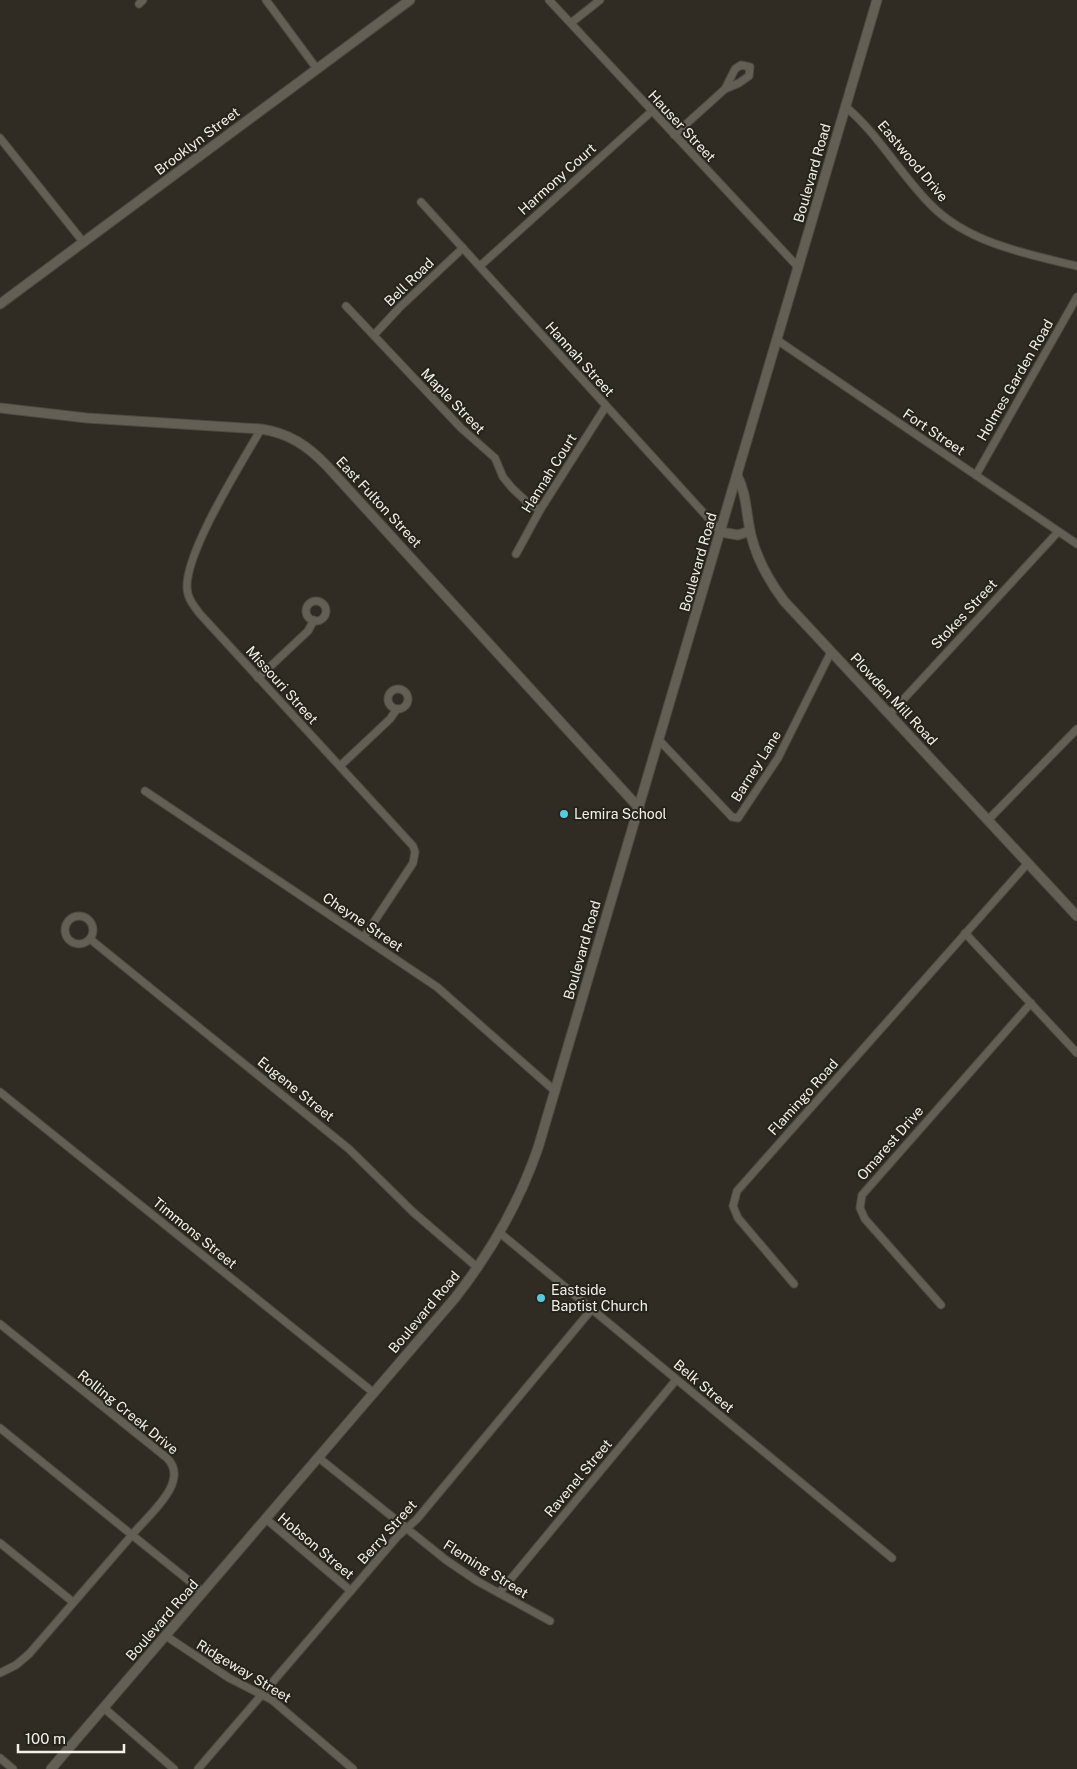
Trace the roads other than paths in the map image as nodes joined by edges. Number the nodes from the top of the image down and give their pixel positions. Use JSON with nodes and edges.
{"nodes":[{"id":1,"x":266,"y":0,"type":"edge"},
{"id":2,"x":410,"y":0,"type":"edge"},
{"id":3,"x":549,"y":0,"type":"edge"},
{"id":4,"x":600,"y":0,"type":"edge"},
{"id":5,"x":877,"y":0,"type":"edge"},
{"id":6,"x":571,"y":23,"type":"junction"},
{"id":7,"x":317,"y":70,"type":"junction"},
{"id":8,"x":725,"y":89,"type":"dead end"},
{"id":9,"x":846,"y":107,"type":"junction"},
{"id":10,"x":652,"y":111,"type":"junction"},
{"id":11,"x":674,"y":135,"type":"junction"},
{"id":12,"x":0,"y":138,"type":"edge"},
{"id":13,"x":421,"y":202,"type":"dead end"},
{"id":14,"x":84,"y":243,"type":"junction"},
{"id":15,"x":463,"y":248,"type":"junction"},
{"id":16,"x":480,"y":266,"type":"junction"},
{"id":17,"x":1077,"y":266,"type":"edge"},
{"id":18,"x":798,"y":267,"type":"junction"},
{"id":19,"x":1077,"y":297,"type":"edge"},
{"id":20,"x":0,"y":304,"type":"edge"},
{"id":21,"x":346,"y":306,"type":"dead end"},
{"id":22,"x":374,"y":335,"type":"junction"},
{"id":23,"x":777,"y":340,"type":"junction"},
{"id":24,"x":606,"y":406,"type":"junction"},
{"id":25,"x":0,"y":408,"type":"edge"},
{"id":26,"x":261,"y":429,"type":"junction"},
{"id":27,"x":737,"y":475,"type":"junction"},
{"id":28,"x":976,"y":475,"type":"junction"},
{"id":29,"x":540,"y":510,"type":"junction"},
{"id":30,"x":750,"y":530,"type":"junction"},
{"id":31,"x":721,"y":532,"type":"junction"},
{"id":32,"x":1058,"y":532,"type":"junction"},
{"id":33,"x":1077,"y":544,"type":"edge"},
{"id":34,"x":516,"y":554,"type":"dead end"},
{"id":35,"x":314,"y":620,"type":"dead end"},
{"id":36,"x":831,"y":652,"type":"junction"},
{"id":37,"x":258,"y":678,"type":"junction"},
{"id":38,"x":397,"y":710,"type":"dead end"},
{"id":39,"x":889,"y":714,"type":"junction"},
{"id":40,"x":1077,"y":729,"type":"edge"},
{"id":41,"x":660,"y":740,"type":"junction"},
{"id":42,"x":340,"y":766,"type":"junction"},
{"id":43,"x":145,"y":790,"type":"dead end"},
{"id":44,"x":639,"y":808,"type":"junction"},
{"id":45,"x":988,"y":820,"type":"junction"},
{"id":46,"x":1028,"y":863,"type":"junction"},
{"id":47,"x":1077,"y":916,"type":"edge"},
{"id":48,"x":965,"y":934,"type":"junction"},
{"id":49,"x":364,"y":937,"type":"junction"},
{"id":50,"x":90,"y":938,"type":"junction"},
{"id":51,"x":1030,"y":1003,"type":"junction"},
{"id":52,"x":1077,"y":1053,"type":"edge"},
{"id":53,"x":555,"y":1090,"type":"junction"},
{"id":54,"x":0,"y":1092,"type":"edge"},
{"id":55,"x":500,"y":1233,"type":"junction"},
{"id":56,"x":478,"y":1268,"type":"junction"},
{"id":57,"x":794,"y":1284,"type":"dead end"},
{"id":58,"x":941,"y":1305,"type":"dead end"},
{"id":59,"x":592,"y":1309,"type":"junction"},
{"id":60,"x":0,"y":1324,"type":"edge"},
{"id":61,"x":676,"y":1380,"type":"junction"},
{"id":62,"x":374,"y":1393,"type":"junction"},
{"id":63,"x":0,"y":1428,"type":"edge"},
{"id":64,"x":319,"y":1458,"type":"junction"},
{"id":65,"x":266,"y":1519,"type":"junction"},
{"id":66,"x":406,"y":1529,"type":"junction"},
{"id":67,"x":132,"y":1534,"type":"junction"},
{"id":68,"x":0,"y":1543,"type":"edge"},
{"id":69,"x":892,"y":1558,"type":"dead end"},
{"id":70,"x":203,"y":1592,"type":"junction"},
{"id":71,"x":351,"y":1592,"type":"junction"},
{"id":72,"x":499,"y":1593,"type":"junction"},
{"id":73,"x":74,"y":1602,"type":"junction"},
{"id":74,"x":550,"y":1621,"type":"dead end"},
{"id":75,"x":166,"y":1636,"type":"junction"},
{"id":76,"x":0,"y":1673,"type":"edge"},
{"id":77,"x":262,"y":1695,"type":"junction"},
{"id":78,"x":104,"y":1708,"type":"junction"},
{"id":79,"x":0,"y":1758,"type":"edge"},
{"id":80,"x":13,"y":1769,"type":"edge"},
{"id":81,"x":51,"y":1769,"type":"edge"},
{"id":82,"x":174,"y":1769,"type":"edge"},
{"id":83,"x":198,"y":1769,"type":"edge"},
{"id":84,"x":353,"y":1769,"type":"edge"}],
"edges":[{"from":1,"to":7,"type":"street"},
{"from":2,"to":7,"type":"street","name":"Brooklyn Street"},
{"from":3,"to":6,"type":"street","name":"Hauser Street"},
{"from":4,"to":6,"type":"street"},
{"from":5,"to":9,"type":"street","name":"Boulevard Road"},
{"from":6,"to":10,"type":"street","name":"Hauser Street"},
{"from":7,"to":14,"type":"street","name":"Brooklyn Street"},
{"from":8,"to":11,"type":"street"},
{"from":9,"to":17,"type":"street","name":"Eastwood Drive"},
{"from":9,"to":18,"type":"street","name":"Boulevard Road"},
{"from":10,"to":11,"type":"street","name":"Hauser Street"},
{"from":10,"to":16,"type":"street","name":"Harmony Court"},
{"from":11,"to":18,"type":"street","name":"Hauser Street"},
{"from":12,"to":14,"type":"street"},
{"from":13,"to":15,"type":"street","name":"Hannah Street"},
{"from":14,"to":20,"type":"street","name":"Brooklyn Street"},
{"from":15,"to":16,"type":"street","name":"Hannah Street"},
{"from":15,"to":22,"type":"street","name":"Bell Road"},
{"from":16,"to":24,"type":"street","name":"Hannah Street"},
{"from":18,"to":23,"type":"street","name":"Boulevard Road"},
{"from":19,"to":28,"type":"street","name":"Holmes Garden Road"},
{"from":21,"to":22,"type":"street","name":"Maple Street"},
{"from":22,"to":29,"type":"street","name":"Maple Street"},
{"from":23,"to":27,"type":"street","name":"Boulevard Road"},
{"from":23,"to":28,"type":"street","name":"Fort Street"},
{"from":24,"to":29,"type":"street","name":"Hannah Court"},
{"from":24,"to":31,"type":"street","name":"Hannah Street"},
{"from":25,"to":26,"type":"street","name":"East Fulton Street"},
{"from":26,"to":37,"type":"street","name":"Missouri Street"},
{"from":26,"to":44,"type":"street","name":"East Fulton Street"},
{"from":27,"to":30,"type":"street","name":"Plowden Mill Road"},
{"from":27,"to":31,"type":"street","name":"Boulevard Road"},
{"from":28,"to":32,"type":"street","name":"Fort Street"},
{"from":29,"to":34,"type":"street","name":"Hannah Court"},
{"from":30,"to":31,"type":"street"},
{"from":30,"to":36,"type":"street","name":"Plowden Mill Road"},
{"from":31,"to":41,"type":"street","name":"Boulevard Road"},
{"from":32,"to":33,"type":"street","name":"Fort Street"},
{"from":32,"to":39,"type":"street","name":"Stokes Street"},
{"from":35,"to":37,"type":"street"},
{"from":36,"to":39,"type":"street","name":"Plowden Mill Road"},
{"from":36,"to":41,"type":"street","name":"Barney Lane"},
{"from":37,"to":42,"type":"street","name":"Missouri Street"},
{"from":38,"to":42,"type":"street"},
{"from":39,"to":45,"type":"street","name":"Plowden Mill Road"},
{"from":40,"to":45,"type":"street"},
{"from":41,"to":44,"type":"street","name":"Boulevard Road"},
{"from":42,"to":49,"type":"street","name":"Missouri Street"},
{"from":43,"to":49,"type":"street","name":"Cheyne Street"},
{"from":44,"to":53,"type":"street","name":"Boulevard Road"},
{"from":45,"to":46,"type":"street","name":"Plowden Mill Road"},
{"from":46,"to":47,"type":"street","name":"Plowden Mill Road"},
{"from":46,"to":48,"type":"street","name":"Flamingo Road"},
{"from":48,"to":51,"type":"street"},
{"from":48,"to":57,"type":"street","name":"Flamingo Road"},
{"from":49,"to":53,"type":"street","name":"Cheyne Street"},
{"from":50,"to":50,"type":"street"},
{"from":50,"to":56,"type":"street","name":"Eugene Street"},
{"from":51,"to":52,"type":"street"},
{"from":51,"to":58,"type":"street","name":"Omarest Drive"},
{"from":53,"to":55,"type":"street","name":"Boulevard Road"},
{"from":54,"to":62,"type":"street","name":"Timmons Street"},
{"from":55,"to":56,"type":"street","name":"Boulevard Road"},
{"from":55,"to":59,"type":"street","name":"Belk Street"},
{"from":56,"to":62,"type":"street","name":"Boulevard Road"},
{"from":59,"to":61,"type":"street","name":"Belk Street"},
{"from":59,"to":66,"type":"street","name":"Berry Street"},
{"from":60,"to":67,"type":"street","name":"Rolling Creek Drive"},
{"from":61,"to":69,"type":"street","name":"Belk Street"},
{"from":61,"to":72,"type":"street","name":"Ravenel Street"},
{"from":62,"to":64,"type":"street","name":"Boulevard Road"},
{"from":63,"to":67,"type":"street"},
{"from":64,"to":65,"type":"street","name":"Boulevard Road"},
{"from":64,"to":66,"type":"street","name":"Fleming Street"},
{"from":65,"to":70,"type":"street","name":"Boulevard Road"},
{"from":65,"to":71,"type":"street","name":"Hobson Street"},
{"from":66,"to":71,"type":"street","name":"Berry Street"},
{"from":66,"to":72,"type":"street","name":"Fleming Street"},
{"from":67,"to":70,"type":"street"},
{"from":67,"to":73,"type":"street","name":"Rolling Creek Drive"},
{"from":68,"to":73,"type":"street"},
{"from":70,"to":75,"type":"street","name":"Boulevard Road"},
{"from":71,"to":77,"type":"street","name":"Berry Street"},
{"from":72,"to":74,"type":"street","name":"Fleming Street"},
{"from":73,"to":76,"type":"street","name":"Rolling Creek Drive"},
{"from":75,"to":77,"type":"street","name":"Ridgeway Street"},
{"from":75,"to":78,"type":"street","name":"Boulevard Road"},
{"from":77,"to":83,"type":"street","name":"Berry Street"},
{"from":77,"to":84,"type":"street","name":"Ridgeway Street"},
{"from":78,"to":81,"type":"street","name":"Boulevard Road"},
{"from":78,"to":82,"type":"street"},
{"from":79,"to":80,"type":"street"}]}
